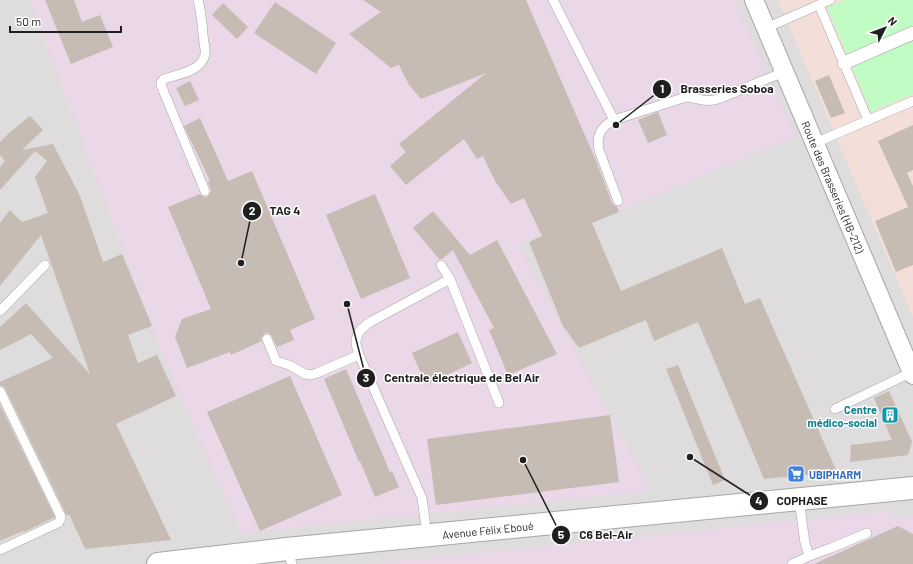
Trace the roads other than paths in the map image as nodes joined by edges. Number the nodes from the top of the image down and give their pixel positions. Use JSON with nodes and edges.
{"nodes":[{"id":1,"x":198,"y":0,"type":"edge"},
{"id":2,"x":554,"y":0,"type":"edge"},
{"id":3,"x":754,"y":0,"type":"edge"},
{"id":4,"x":830,"y":0,"type":"edge"},
{"id":5,"x":819,"y":5,"type":"junction"},
{"id":6,"x":766,"y":28,"type":"junction"},
{"id":7,"x":913,"y":33,"type":"edge"},
{"id":8,"x":844,"y":63,"type":"junction"},
{"id":9,"x":784,"y":72,"type":"junction"},
{"id":10,"x":913,"y":101,"type":"edge"},
{"id":11,"x":614,"y":120,"type":"junction"},
{"id":12,"x":868,"y":120,"type":"junction"},
{"id":13,"x":815,"y":144,"type":"junction"},
{"id":14,"x":205,"y":191,"type":"dead end"},
{"id":15,"x":618,"y":201,"type":"dead end"},
{"id":16,"x":45,"y":265,"type":"dead end"},
{"id":17,"x":441,"y":265,"type":"dead end"},
{"id":18,"x":450,"y":279,"type":"junction"},
{"id":19,"x":0,"y":311,"type":"edge"},
{"id":20,"x":267,"y":339,"type":"dead end"},
{"id":21,"x":359,"y":355,"type":"junction"},
{"id":22,"x":912,"y":374,"type":"edge"},
{"id":23,"x":0,"y":391,"type":"edge"},
{"id":24,"x":499,"y":403,"type":"dead end"},
{"id":25,"x":835,"y":409,"type":"dead end"},
{"id":26,"x":913,"y":488,"type":"edge"},
{"id":27,"x":799,"y":499,"type":"junction"},
{"id":28,"x":867,"y":534,"type":"dead end"},
{"id":29,"x":427,"y":535,"type":"junction"},
{"id":30,"x":0,"y":550,"type":"edge"},
{"id":31,"x":290,"y":556,"type":"edge"},
{"id":32,"x":809,"y":556,"type":"junction"},
{"id":33,"x":158,"y":564,"type":"edge"},
{"id":34,"x":792,"y":564,"type":"edge"}],
"edges":[{"from":1,"to":14,"type":"lane"},
{"from":2,"to":11,"type":"lane"},
{"from":3,"to":6,"type":"street","name":"Route des Brasseries (HB-212)"},
{"from":4,"to":5,"type":"lane"},
{"from":5,"to":6,"type":"lane"},
{"from":5,"to":8,"type":"lane"},
{"from":6,"to":9,"type":"street","name":"Route des Brasseries (HB-212)"},
{"from":7,"to":8,"type":"street"},
{"from":8,"to":12,"type":"lane"},
{"from":9,"to":11,"type":"lane"},
{"from":9,"to":13,"type":"street","name":"Route des Brasseries (HB-212)"},
{"from":10,"to":12,"type":"lane"},
{"from":11,"to":15,"type":"lane"},
{"from":12,"to":13,"type":"lane"},
{"from":13,"to":22,"type":"street","name":"Route des Brasseries (HB-212)"},
{"from":16,"to":19,"type":"lane"},
{"from":17,"to":18,"type":"lane"},
{"from":18,"to":21,"type":"lane"},
{"from":18,"to":24,"type":"lane"},
{"from":20,"to":21,"type":"lane"},
{"from":21,"to":29,"type":"lane"},
{"from":22,"to":25,"type":"lane"},
{"from":23,"to":30,"type":"lane"},
{"from":26,"to":27,"type":"street","name":"Avenue Félix Eboué"},
{"from":27,"to":29,"type":"street","name":"Avenue Félix Eboué"},
{"from":27,"to":32,"type":"lane"},
{"from":28,"to":32,"type":"lane"},
{"from":29,"to":31,"type":"street","name":"Avenue Félix Eboué"},
{"from":31,"to":33,"type":"street","name":"Avenue Félix Eboué"},
{"from":32,"to":34,"type":"lane"}]}
